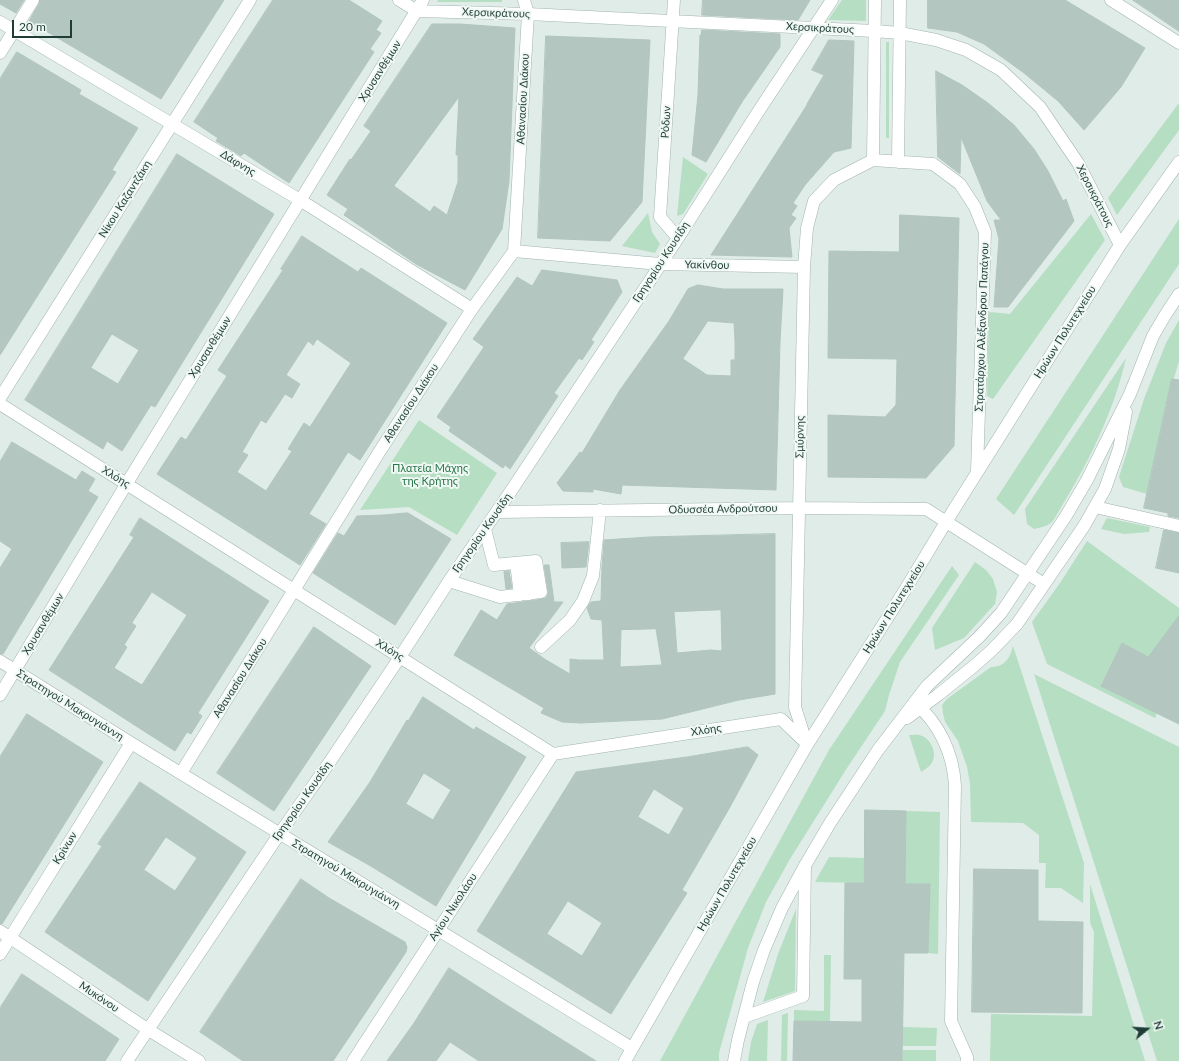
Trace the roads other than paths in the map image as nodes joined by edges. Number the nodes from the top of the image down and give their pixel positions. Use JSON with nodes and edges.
{"nodes":[{"id":1,"x":33,"y":0,"type":"edge"},
{"id":2,"x":250,"y":0,"type":"edge"},
{"id":3,"x":399,"y":0,"type":"edge"},
{"id":4,"x":524,"y":0,"type":"edge"},
{"id":5,"x":674,"y":0,"type":"edge"},
{"id":6,"x":832,"y":0,"type":"edge"},
{"id":7,"x":875,"y":0,"type":"edge"},
{"id":8,"x":900,"y":0,"type":"edge"},
{"id":9,"x":1111,"y":0,"type":"edge"},
{"id":10,"x":420,"y":5,"type":"edge"},
{"id":11,"x":528,"y":14,"type":"junction"},
{"id":12,"x":673,"y":21,"type":"junction"},
{"id":13,"x":0,"y":22,"type":"edge"},
{"id":14,"x":813,"y":28,"type":"junction"},
{"id":15,"x":14,"y":30,"type":"junction"},
{"id":16,"x":874,"y":31,"type":"junction"},
{"id":17,"x":900,"y":33,"type":"junction"},
{"id":18,"x":1179,"y":43,"type":"edge"},
{"id":19,"x":0,"y":53,"type":"edge"},
{"id":20,"x":172,"y":124,"type":"junction"},
{"id":21,"x":873,"y":160,"type":"junction"},
{"id":22,"x":898,"y":162,"type":"junction"},
{"id":23,"x":1179,"y":162,"type":"edge"},
{"id":24,"x":300,"y":200,"type":"junction"},
{"id":25,"x":678,"y":238,"type":"junction"},
{"id":26,"x":1120,"y":246,"type":"junction"},
{"id":27,"x":514,"y":251,"type":"junction"},
{"id":28,"x":660,"y":264,"type":"junction"},
{"id":29,"x":804,"y":267,"type":"junction"},
{"id":30,"x":1179,"y":294,"type":"edge"},
{"id":31,"x":472,"y":309,"type":"junction"},
{"id":32,"x":1130,"y":394,"type":"junction"},
{"id":33,"x":0,"y":398,"type":"edge"},
{"id":34,"x":0,"y":404,"type":"edge"},
{"id":35,"x":976,"y":473,"type":"junction"},
{"id":36,"x":127,"y":483,"type":"junction"},
{"id":37,"x":1094,"y":507,"type":"junction"},
{"id":38,"x":799,"y":508,"type":"junction"},
{"id":39,"x":600,"y":510,"type":"junction"},
{"id":40,"x":497,"y":512,"type":"junction"},
{"id":41,"x":946,"y":522,"type":"junction"},
{"id":42,"x":1179,"y":526,"type":"edge"},
{"id":43,"x":485,"y":529,"type":"junction"},
{"id":44,"x":521,"y":563,"type":"junction"},
{"id":45,"x":1028,"y":573,"type":"junction"},
{"id":46,"x":449,"y":581,"type":"junction"},
{"id":47,"x":1044,"y":584,"type":"junction"},
{"id":48,"x":294,"y":590,"type":"junction"},
{"id":49,"x":525,"y":594,"type":"junction"},
{"id":50,"x":541,"y":647,"type":"dead end"},
{"id":51,"x":400,"y":657,"type":"junction"},
{"id":52,"x":0,"y":661,"type":"edge"},
{"id":53,"x":16,"y":670,"type":"junction"},
{"id":54,"x":0,"y":695,"type":"edge"},
{"id":55,"x":918,"y":705,"type":"junction"},
{"id":56,"x":131,"y":743,"type":"junction"},
{"id":57,"x":807,"y":745,"type":"junction"},
{"id":58,"x":552,"y":754,"type":"junction"},
{"id":59,"x":181,"y":773,"type":"junction"},
{"id":60,"x":280,"y":833,"type":"junction"},
{"id":61,"x":805,"y":864,"type":"junction"},
{"id":62,"x":438,"y":930,"type":"junction"},
{"id":63,"x":5,"y":934,"type":"edge"},
{"id":64,"x":0,"y":954,"type":"edge"},
{"id":65,"x":744,"y":1017,"type":"junction"},
{"id":66,"x":147,"y":1029,"type":"junction"},
{"id":67,"x":632,"y":1048,"type":"junction"},
{"id":68,"x":127,"y":1061,"type":"edge"},
{"id":69,"x":199,"y":1061,"type":"edge"},
{"id":70,"x":353,"y":1061,"type":"edge"},
{"id":71,"x":625,"y":1061,"type":"edge"},
{"id":72,"x":734,"y":1061,"type":"edge"},
{"id":73,"x":967,"y":1061,"type":"edge"}],
"edges":[{"from":1,"to":15,"type":"street"},
{"from":2,"to":20,"type":"street","name":"Νίκου Καζαντζάκη"},
{"from":3,"to":10,"type":"street"},
{"from":4,"to":11,"type":"street","name":"Αθανασίου Διάκου"},
{"from":5,"to":12,"type":"street","name":"Ρόδων"},
{"from":6,"to":14,"type":"street","name":"Γρηγορίου Κουσίδη"},
{"from":7,"to":16,"type":"street"},
{"from":8,"to":17,"type":"street"},
{"from":9,"to":18,"type":"street"},
{"from":10,"to":11,"type":"street","name":"Χερσικράτους"},
{"from":10,"to":24,"type":"street","name":"Χρυσανθέμων"},
{"from":11,"to":12,"type":"street","name":"Χερσικράτους"},
{"from":11,"to":27,"type":"street","name":"Αθανασίου Διάκου"},
{"from":12,"to":14,"type":"street","name":"Χερσικράτους"},
{"from":12,"to":25,"type":"street","name":"Ρόδων"},
{"from":13,"to":15,"type":"street","name":"Δάφνης"},
{"from":14,"to":16,"type":"street","name":"Χερσικράτους"},
{"from":14,"to":25,"type":"street","name":"Γρηγορίου Κουσίδη"},
{"from":15,"to":19,"type":"street"},
{"from":15,"to":20,"type":"street","name":"Δάφνης"},
{"from":16,"to":17,"type":"street","name":"Χερσικράτους"},
{"from":16,"to":21,"type":"street"},
{"from":17,"to":22,"type":"street"},
{"from":17,"to":26,"type":"street","name":"Χερσικράτους"},
{"from":20,"to":24,"type":"street","name":"Δάφνης"},
{"from":20,"to":33,"type":"street","name":"Νίκου Καζαντζάκη"},
{"from":21,"to":22,"type":"street","name":"Στρατάρχου Αλέξανδρου Παπάγου"},
{"from":21,"to":29,"type":"street","name":"Σμύρνης"},
{"from":22,"to":35,"type":"street","name":"Στρατάρχου Αλέξανδρου Παπάγου"},
{"from":23,"to":26,"type":"street","name":"Ηρώων Πολυτεχνείου"},
{"from":24,"to":31,"type":"street","name":"Δάφνης"},
{"from":24,"to":36,"type":"street","name":"Χρυσανθέμων"},
{"from":25,"to":28,"type":"street","name":"Γρηγορίου Κουσίδη"},
{"from":26,"to":35,"type":"street","name":"Ηρώων Πολυτεχνείου"},
{"from":27,"to":28,"type":"street","name":"Υακίνθου"},
{"from":27,"to":31,"type":"street","name":"Αθανασίου Διάκου"},
{"from":28,"to":29,"type":"street","name":"Υακίνθου"},
{"from":28,"to":40,"type":"street","name":"Γρηγορίου Κουσίδη"},
{"from":29,"to":38,"type":"street","name":"Σμύρνης"},
{"from":30,"to":32,"type":"street"},
{"from":31,"to":48,"type":"street","name":"Αθανασίου Διάκου"},
{"from":32,"to":37,"type":"street"},
{"from":32,"to":45,"type":"street"},
{"from":34,"to":36,"type":"street","name":"Χλόης"},
{"from":35,"to":41,"type":"street","name":"Ηρώων Πολυτεχνείου"},
{"from":36,"to":48,"type":"street","name":"Χλόης"},
{"from":36,"to":53,"type":"street","name":"Χρυσανθέμων"},
{"from":37,"to":42,"type":"street"},
{"from":37,"to":47,"type":"street"},
{"from":38,"to":39,"type":"street","name":"Οδυσσέα Ανδρούτσου"},
{"from":38,"to":41,"type":"street","name":"Οδυσσέα Ανδρούτσου"},
{"from":38,"to":57,"type":"street","name":"Σμύρνης"},
{"from":39,"to":40,"type":"street","name":"Οδυσσέα Ανδρούτσου"},
{"from":39,"to":50,"type":"street"},
{"from":40,"to":43,"type":"street","name":"Γρηγορίου Κουσίδη"},
{"from":41,"to":45,"type":"street","name":"Οδυσσέα Ανδρούτσου"},
{"from":41,"to":57,"type":"street","name":"Ηρώων Πολυτεχνείου"},
{"from":43,"to":44,"type":"street"},
{"from":43,"to":46,"type":"street","name":"Γρηγορίου Κουσίδη"},
{"from":44,"to":49,"type":"street"},
{"from":44,"to":49,"type":"street"},
{"from":45,"to":47,"type":"street","name":"Οδυσσέα Ανδρούτσου"},
{"from":45,"to":55,"type":"street"},
{"from":46,"to":49,"type":"street"},
{"from":46,"to":51,"type":"street","name":"Γρηγορίου Κουσίδη"},
{"from":47,"to":55,"type":"street"},
{"from":48,"to":51,"type":"street","name":"Χλόης"},
{"from":48,"to":59,"type":"street","name":"Αθανασίου Διάκου"},
{"from":51,"to":58,"type":"street","name":"Χλόης"},
{"from":51,"to":60,"type":"street","name":"Γρηγορίου Κουσίδη"},
{"from":52,"to":53,"type":"street","name":"Στρατηγού Μακρυγιάννη"},
{"from":53,"to":54,"type":"street","name":"Χρυσανθέμων"},
{"from":53,"to":56,"type":"street","name":"Στρατηγού Μακρυγιάννη"},
{"from":55,"to":61,"type":"street"},
{"from":55,"to":73,"type":"street"},
{"from":56,"to":59,"type":"street","name":"Στρατηγού Μακρυγιάννη"},
{"from":56,"to":63,"type":"street","name":"Κρίνων"},
{"from":57,"to":58,"type":"street","name":"Χλόης"},
{"from":57,"to":67,"type":"street","name":"Ηρώων Πολυτεχνείου"},
{"from":58,"to":62,"type":"street","name":"Αγίου Νικολάου"},
{"from":59,"to":60,"type":"street","name":"Στρατηγού Μακρυγιάννη"},
{"from":60,"to":62,"type":"street","name":"Στρατηγού Μακρυγιάννη"},
{"from":60,"to":66,"type":"street","name":"Γρηγορίου Κουσίδη"},
{"from":61,"to":65,"type":"street"},
{"from":61,"to":65,"type":"street"},
{"from":62,"to":67,"type":"street","name":"Στρατηγού Μακρυγιάννη"},
{"from":62,"to":70,"type":"street","name":"Αγίου Νικολάου"},
{"from":63,"to":64,"type":"street","name":"Κρίνων"},
{"from":63,"to":66,"type":"street","name":"Μυκόνου"},
{"from":65,"to":72,"type":"street"},
{"from":66,"to":68,"type":"street","name":"Γρηγορίου Κουσίδη"},
{"from":66,"to":69,"type":"street","name":"Μυκόνου"},
{"from":67,"to":71,"type":"street","name":"Ηρώων Πολυτεχνείου"}]}
